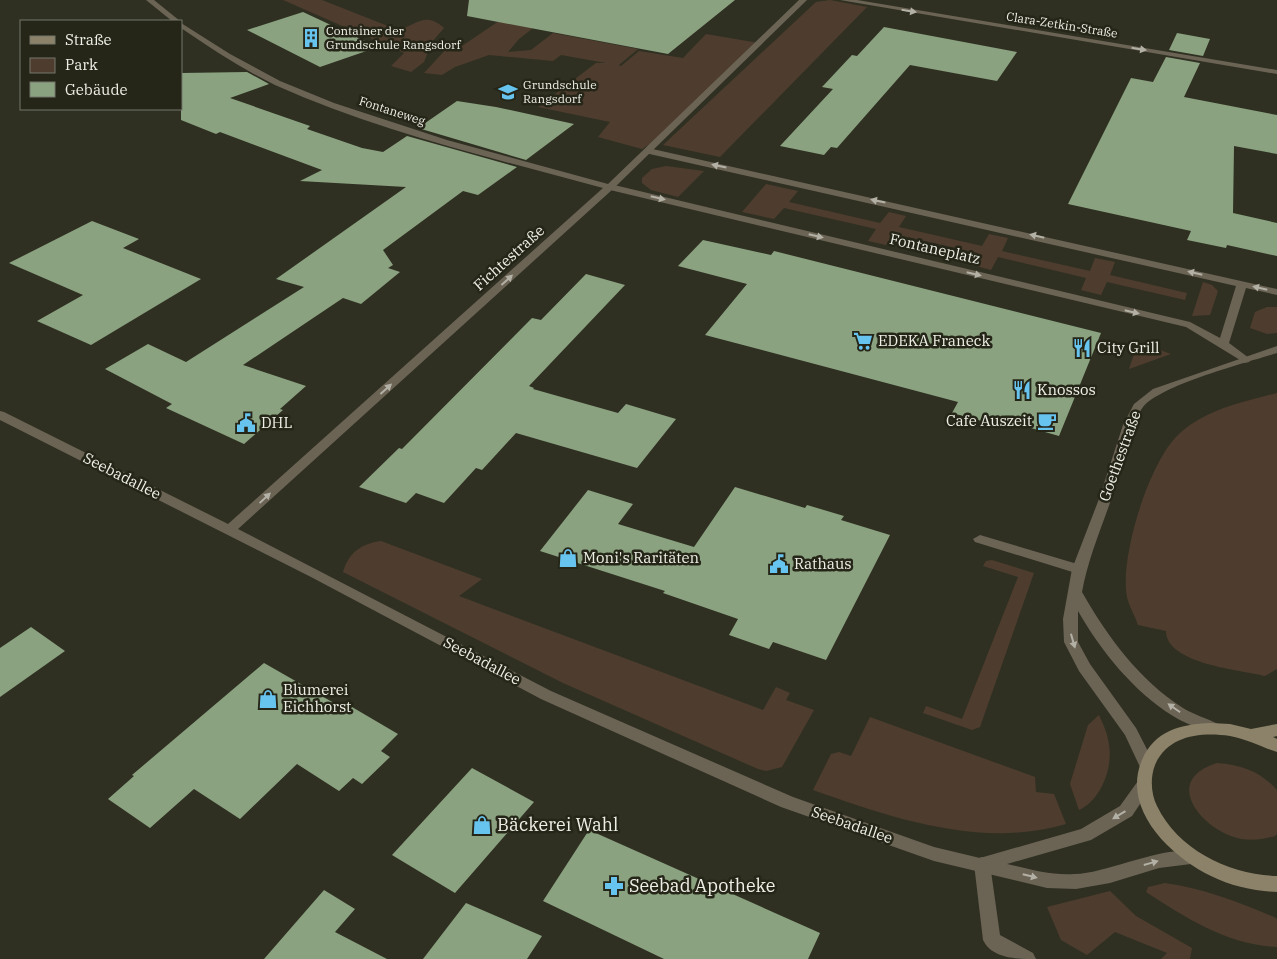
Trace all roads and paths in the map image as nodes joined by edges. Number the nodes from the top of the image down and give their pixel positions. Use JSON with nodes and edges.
{"nodes":[{"id":1,"x":150,"y":0,"type":"edge"},
{"id":2,"x":803,"y":0,"type":"edge"},
{"id":3,"x":844,"y":0,"type":"edge"},
{"id":4,"x":175,"y":20,"type":"edge"},
{"id":5,"x":182,"y":26,"type":"edge"},
{"id":6,"x":1277,"y":72,"type":"edge"},
{"id":7,"x":648,"y":150,"type":"junction"},
{"id":8,"x":610,"y":187,"type":"junction"},
{"id":9,"x":1242,"y":284,"type":"junction"},
{"id":10,"x":1277,"y":292,"type":"edge"},
{"id":11,"x":1223,"y":344,"type":"junction"},
{"id":12,"x":1277,"y":349,"type":"edge"},
{"id":13,"x":1245,"y":360,"type":"junction"},
{"id":14,"x":0,"y":415,"type":"edge"},
{"id":15,"x":229,"y":530,"type":"junction"},
{"id":16,"x":980,"y":539,"type":"dead end"},
{"id":17,"x":1079,"y":569,"type":"junction"},
{"id":18,"x":1076,"y":594,"type":"junction"},
{"id":19,"x":1213,"y":728,"type":"junction"},
{"id":20,"x":1277,"y":730,"type":"edge"},
{"id":21,"x":1251,"y":735,"type":"junction"},
{"id":22,"x":1277,"y":746,"type":"edge"},
{"id":23,"x":1146,"y":763,"type":"junction"},
{"id":24,"x":1144,"y":786,"type":"junction"},
{"id":25,"x":1193,"y":858,"type":"junction"},
{"id":26,"x":982,"y":864,"type":"junction"},
{"id":27,"x":1272,"y":887,"type":"edge"},
{"id":28,"x":1027,"y":959,"type":"edge"}],
"edges":[{"from":1,"to":4,"type":"street"},
{"from":2,"to":7,"type":"street","name":"Fichtestraße"},
{"from":3,"to":6,"type":"street","name":"Clara-Zetkin-Straße","one_way":true},
{"from":5,"to":8,"type":"street","name":"Fontaneweg"},
{"from":7,"to":8,"type":"street","name":"Fichtestraße"},
{"from":9,"to":7,"type":"street","one_way":true},
{"from":8,"to":11,"type":"street","name":"Fontaneplatz","one_way":true},
{"from":15,"to":8,"type":"street","name":"Fichtestraße","one_way":true},
{"from":10,"to":9,"type":"street","one_way":true},
{"from":9,"to":11,"type":"street"},
{"from":11,"to":13,"type":"street","name":"Fontaneplatz"},
{"from":12,"to":13,"type":"street","name":"Goethestraße"},
{"from":13,"to":17,"type":"street","name":"Goethestraße"},
{"from":14,"to":15,"type":"street","name":"Seebadallee"},
{"from":15,"to":26,"type":"street","name":"Seebadallee"},
{"from":16,"to":17,"type":"street"},
{"from":17,"to":18,"type":"street","name":"Goethestraße"},
{"from":19,"to":18,"type":"street","one_way":true},
{"from":18,"to":23,"type":"street","name":"Goethestraße","one_way":true},
{"from":19,"to":21,"type":"street"},
{"from":19,"to":23,"type":"street"},
{"from":20,"to":21,"type":"street"},
{"from":21,"to":22,"type":"street"},
{"from":23,"to":24,"type":"street"},
{"from":24,"to":25,"type":"street"},
{"from":24,"to":26,"type":"street","name":"Seebadallee","one_way":true},
{"from":26,"to":25,"type":"street","name":"Seebadallee","one_way":true},
{"from":25,"to":27,"type":"street"},
{"from":26,"to":28,"type":"street"}]}
